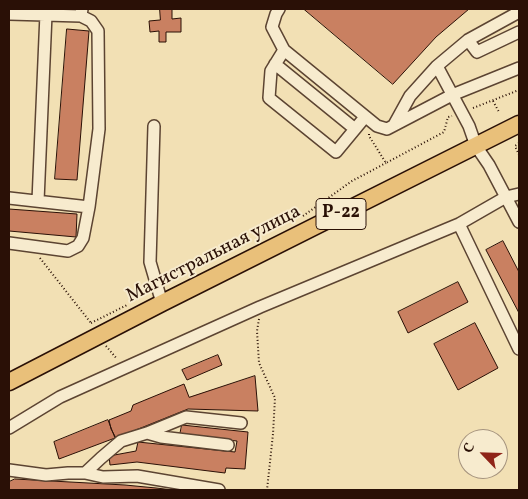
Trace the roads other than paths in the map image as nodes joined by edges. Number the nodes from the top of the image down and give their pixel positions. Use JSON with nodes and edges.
{"nodes":[{"id":1,"x":82,"y":12,"type":"edge"},
{"id":2,"x":274,"y":12,"type":"edge"},
{"id":3,"x":519,"y":12,"type":"edge"},
{"id":4,"x":9,"y":14,"type":"edge"},
{"id":5,"x":46,"y":14,"type":"junction"},
{"id":6,"x":519,"y":32,"type":"edge"},
{"id":7,"x":468,"y":40,"type":"junction"},
{"id":8,"x":284,"y":50,"type":"junction"},
{"id":9,"x":275,"y":64,"type":"junction"},
{"id":10,"x":437,"y":66,"type":"junction"},
{"id":11,"x":519,"y":68,"type":"edge"},
{"id":12,"x":452,"y":95,"type":"junction"},
{"id":13,"x":368,"y":119,"type":"junction"},
{"id":14,"x":519,"y":124,"type":"edge"},
{"id":15,"x":394,"y":125,"type":"junction"},
{"id":16,"x":154,"y":126,"type":"dead end"},
{"id":17,"x":355,"y":130,"type":"junction"},
{"id":18,"x":476,"y":146,"type":"junction"},
{"id":19,"x":519,"y":194,"type":"edge"},
{"id":20,"x":506,"y":197,"type":"junction"},
{"id":21,"x":9,"y":198,"type":"edge"},
{"id":22,"x":38,"y":201,"type":"junction"},
{"id":23,"x":89,"y":207,"type":"junction"},
{"id":24,"x":519,"y":222,"type":"edge"},
{"id":25,"x":459,"y":224,"type":"junction"},
{"id":26,"x":9,"y":243,"type":"edge"},
{"id":27,"x":162,"y":303,"type":"junction"},
{"id":28,"x":519,"y":349,"type":"edge"},
{"id":29,"x":9,"y":382,"type":"edge"},
{"id":30,"x":241,"y":423,"type":"dead end"},
{"id":31,"x":9,"y":428,"type":"edge"},
{"id":32,"x":146,"y":433,"type":"junction"},
{"id":33,"x":228,"y":445,"type":"dead end"},
{"id":34,"x":9,"y":470,"type":"edge"},
{"id":35,"x":85,"y":473,"type":"junction"},
{"id":36,"x":219,"y":490,"type":"edge"}],
"edges":[{"from":1,"to":5,"type":"street"},
{"from":1,"to":23,"type":"street"},
{"from":2,"to":8,"type":"street"},
{"from":3,"to":7,"type":"street"},
{"from":4,"to":5,"type":"street"},
{"from":5,"to":22,"type":"street"},
{"from":6,"to":7,"type":"street"},
{"from":7,"to":10,"type":"street"},
{"from":8,"to":9,"type":"street"},
{"from":8,"to":13,"type":"street"},
{"from":9,"to":17,"type":"street"},
{"from":9,"to":17,"type":"street"},
{"from":10,"to":12,"type":"street"},
{"from":10,"to":15,"type":"street"},
{"from":11,"to":12,"type":"street"},
{"from":12,"to":15,"type":"street"},
{"from":12,"to":18,"type":"street"},
{"from":13,"to":15,"type":"street"},
{"from":13,"to":17,"type":"street"},
{"from":14,"to":18,"type":"highway","name":"Магистральная улица","number":"Р-22"},
{"from":16,"to":27,"type":"street"},
{"from":18,"to":20,"type":"street"},
{"from":18,"to":27,"type":"highway","name":"Магистральная улица","number":"Р-22"},
{"from":19,"to":20,"type":"street"},
{"from":20,"to":24,"type":"street"},
{"from":20,"to":25,"type":"street"},
{"from":21,"to":22,"type":"street"},
{"from":22,"to":23,"type":"street"},
{"from":23,"to":26,"type":"street"},
{"from":25,"to":28,"type":"street"},
{"from":25,"to":31,"type":"street"},
{"from":27,"to":29,"type":"highway","name":"Магистральная улица","number":"Р-22"},
{"from":30,"to":32,"type":"street"},
{"from":32,"to":33,"type":"street"},
{"from":32,"to":35,"type":"street"},
{"from":34,"to":35,"type":"street"},
{"from":35,"to":36,"type":"street"}]}
